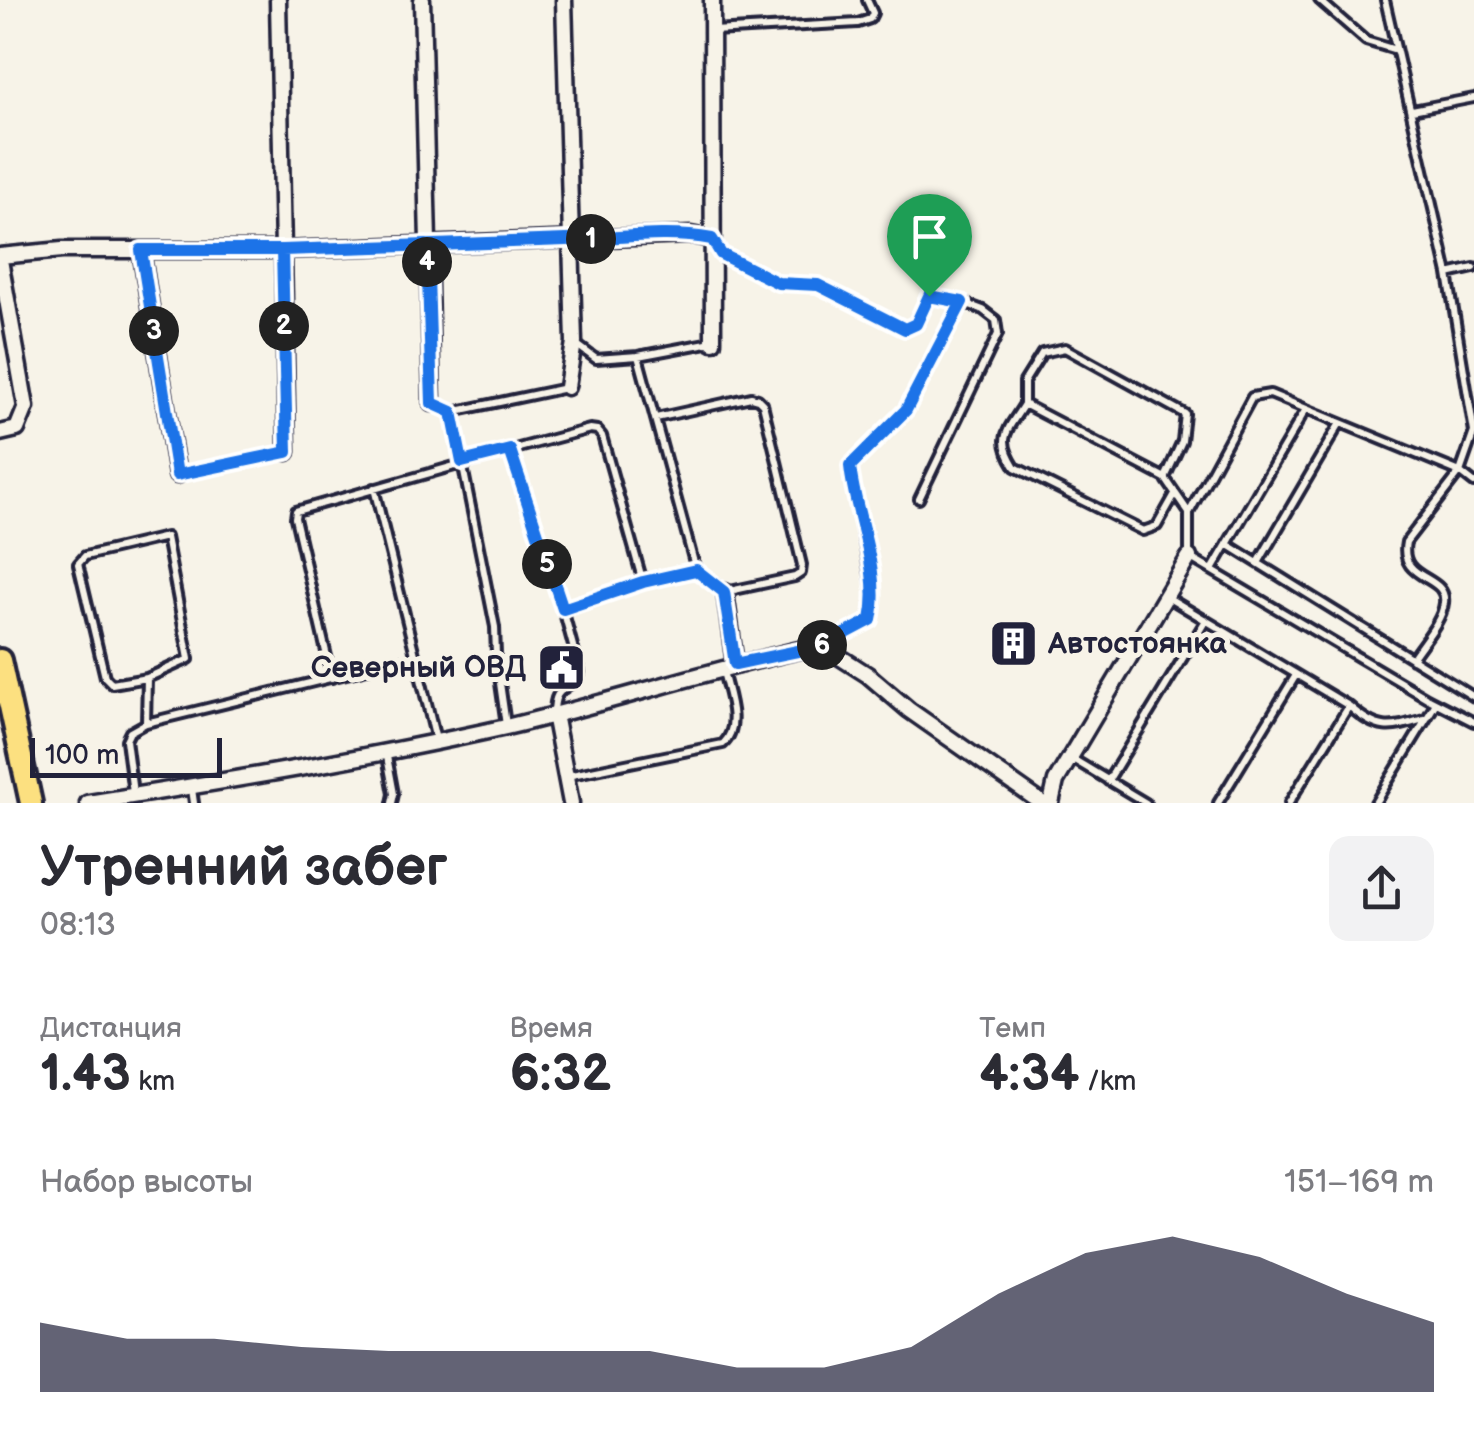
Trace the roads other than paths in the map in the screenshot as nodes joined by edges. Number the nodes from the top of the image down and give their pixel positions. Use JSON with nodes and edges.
{"nodes":[{"id":1,"x":278,"y":0,"type":"edge"},
{"id":2,"x":422,"y":0,"type":"edge"},
{"id":3,"x":564,"y":0,"type":"edge"},
{"id":4,"x":712,"y":0,"type":"edge"},
{"id":5,"x":867,"y":0,"type":"edge"},
{"id":6,"x":1319,"y":0,"type":"edge"},
{"id":7,"x":1385,"y":0,"type":"edge"},
{"id":8,"x":712,"y":31,"type":"junction"},
{"id":9,"x":1396,"y":50,"type":"junction"},
{"id":10,"x":1474,"y":98,"type":"edge"},
{"id":11,"x":1412,"y":110,"type":"junction"},
{"id":12,"x":712,"y":239,"type":"junction"},
{"id":13,"x":572,"y":240,"type":"junction"},
{"id":14,"x":427,"y":245,"type":"junction"},
{"id":15,"x":141,"y":250,"type":"junction"},
{"id":16,"x":282,"y":250,"type":"junction"},
{"id":17,"x":0,"y":258,"type":"edge"},
{"id":18,"x":1474,"y":268,"type":"edge"},
{"id":19,"x":1448,"y":274,"type":"junction"},
{"id":20,"x":962,"y":302,"type":"junction"},
{"id":21,"x":574,"y":342,"type":"junction"},
{"id":22,"x":713,"y":342,"type":"joint"},
{"id":23,"x":638,"y":356,"type":"junction"},
{"id":24,"x":567,"y":387,"type":"joint"},
{"id":25,"x":432,"y":403,"type":"joint"},
{"id":26,"x":1024,"y":404,"type":"junction"},
{"id":27,"x":1306,"y":410,"type":"junction"},
{"id":28,"x":452,"y":412,"type":"junction"},
{"id":29,"x":656,"y":418,"type":"junction"},
{"id":30,"x":1340,"y":423,"type":"junction"},
{"id":31,"x":0,"y":432,"type":"edge"},
{"id":32,"x":510,"y":450,"type":"junction"},
{"id":33,"x":287,"y":452,"type":"joint"},
{"id":34,"x":462,"y":462,"type":"junction"},
{"id":35,"x":1460,"y":472,"type":"junction"},
{"id":36,"x":177,"y":475,"type":"joint"},
{"id":37,"x":1165,"y":478,"type":"junction"},
{"id":38,"x":1474,"y":483,"type":"edge"},
{"id":39,"x":374,"y":488,"type":"junction"},
{"id":40,"x":1174,"y":494,"type":"junction"},
{"id":41,"x":919,"y":500,"type":"dead end"},
{"id":42,"x":1189,"y":513,"type":"junction"},
{"id":43,"x":1227,"y":544,"type":"junction"},
{"id":44,"x":1189,"y":557,"type":"junction"},
{"id":45,"x":1258,"y":563,"type":"junction"},
{"id":46,"x":696,"y":570,"type":"junction"},
{"id":47,"x":1212,"y":570,"type":"junction"},
{"id":48,"x":643,"y":582,"type":"junction"},
{"id":49,"x":724,"y":592,"type":"junction"},
{"id":50,"x":1166,"y":596,"type":"junction"},
{"id":51,"x":563,"y":609,"type":"junction"},
{"id":52,"x":1206,"y":620,"type":"junction"},
{"id":53,"x":822,"y":646,"type":"junction"},
{"id":54,"x":416,"y":656,"type":"junction"},
{"id":55,"x":1412,"y":658,"type":"junction"},
{"id":56,"x":0,"y":660,"type":"edge"},
{"id":57,"x":729,"y":666,"type":"junction"},
{"id":58,"x":1296,"y":675,"type":"junction"},
{"id":59,"x":147,"y":678,"type":"junction"},
{"id":60,"x":332,"y":678,"type":"junction"},
{"id":61,"x":1474,"y":697,"type":"edge"},
{"id":62,"x":1436,"y":703,"type":"junction"},
{"id":63,"x":1350,"y":706,"type":"junction"},
{"id":64,"x":554,"y":714,"type":"junction"},
{"id":65,"x":1426,"y":718,"type":"junction"},
{"id":66,"x":1474,"y":722,"type":"edge"},
{"id":67,"x":146,"y":723,"type":"junction"},
{"id":68,"x":507,"y":726,"type":"junction"},
{"id":69,"x":436,"y":740,"type":"junction"},
{"id":70,"x":385,"y":750,"type":"junction"},
{"id":71,"x":1070,"y":758,"type":"junction"},
{"id":72,"x":566,"y":777,"type":"junction"},
{"id":73,"x":1108,"y":780,"type":"junction"},
{"id":74,"x":193,"y":795,"type":"edge"},
{"id":75,"x":133,"y":796,"type":"junction"},
{"id":76,"x":31,"y":803,"type":"edge"},
{"id":77,"x":88,"y":803,"type":"edge"},
{"id":78,"x":396,"y":803,"type":"edge"},
{"id":79,"x":571,"y":803,"type":"edge"},
{"id":80,"x":1042,"y":803,"type":"edge"},
{"id":81,"x":1051,"y":803,"type":"edge"},
{"id":82,"x":1146,"y":803,"type":"edge"},
{"id":83,"x":1218,"y":803,"type":"edge"},
{"id":84,"x":1290,"y":803,"type":"edge"},
{"id":85,"x":1376,"y":803,"type":"edge"}],
"edges":[{"from":1,"to":16,"type":"street"},
{"from":2,"to":14,"type":"street"},
{"from":3,"to":13,"type":"street"},
{"from":4,"to":8,"type":"street"},
{"from":5,"to":8,"type":"lane"},
{"from":6,"to":9,"type":"lane"},
{"from":7,"to":9,"type":"lane"},
{"from":8,"to":12,"type":"street"},
{"from":9,"to":11,"type":"lane"},
{"from":10,"to":11,"type":"lane"},
{"from":11,"to":19,"type":"lane"},
{"from":12,"to":13,"type":"street"},
{"from":12,"to":20,"type":"lane"},
{"from":12,"to":22,"type":"street"},
{"from":13,"to":14,"type":"street"},
{"from":13,"to":21,"type":"street"},
{"from":14,"to":16,"type":"street"},
{"from":14,"to":25,"type":"street"},
{"from":15,"to":16,"type":"street"},
{"from":15,"to":17,"type":"street"},
{"from":15,"to":36,"type":"street"},
{"from":16,"to":33,"type":"street"},
{"from":17,"to":31,"type":"street"},
{"from":18,"to":19,"type":"lane"},
{"from":19,"to":35,"type":"lane"},
{"from":20,"to":41,"type":"lane"},
{"from":20,"to":53,"type":"lane"},
{"from":21,"to":23,"type":"lane"},
{"from":21,"to":24,"type":"street"},
{"from":22,"to":23,"type":"lane"},
{"from":23,"to":29,"type":"lane"},
{"from":24,"to":28,"type":"lane"},
{"from":25,"to":28,"type":"lane"},
{"from":26,"to":37,"type":"lane"},
{"from":26,"to":37,"type":"lane"},
{"from":26,"to":40,"type":"lane"},
{"from":27,"to":30,"type":"lane"},
{"from":27,"to":42,"type":"lane"},
{"from":27,"to":43,"type":"lane"},
{"from":28,"to":34,"type":"lane"},
{"from":29,"to":46,"type":"lane"},
{"from":29,"to":49,"type":"lane"},
{"from":30,"to":35,"type":"lane"},
{"from":30,"to":45,"type":"lane"},
{"from":32,"to":34,"type":"lane"},
{"from":32,"to":48,"type":"lane"},
{"from":32,"to":51,"type":"lane"},
{"from":33,"to":36,"type":"lane"},
{"from":34,"to":39,"type":"lane"},
{"from":34,"to":68,"type":"lane"},
{"from":35,"to":38,"type":"lane"},
{"from":35,"to":55,"type":"lane"},
{"from":37,"to":40,"type":"lane"},
{"from":39,"to":54,"type":"lane"},
{"from":39,"to":60,"type":"lane"},
{"from":40,"to":42,"type":"lane"},
{"from":42,"to":44,"type":"lane"},
{"from":43,"to":45,"type":"lane"},
{"from":43,"to":47,"type":"lane"},
{"from":44,"to":47,"type":"lane"},
{"from":44,"to":50,"type":"street"},
{"from":45,"to":55,"type":"lane"},
{"from":46,"to":48,"type":"lane"},
{"from":46,"to":49,"type":"lane"},
{"from":47,"to":62,"type":"lane"},
{"from":48,"to":51,"type":"lane"},
{"from":49,"to":57,"type":"street"},
{"from":50,"to":52,"type":"lane"},
{"from":50,"to":71,"type":"street"},
{"from":51,"to":64,"type":"lane"},
{"from":52,"to":58,"type":"lane"},
{"from":52,"to":73,"type":"lane"},
{"from":53,"to":57,"type":"street"},
{"from":53,"to":80,"type":"street"},
{"from":54,"to":60,"type":"lane"},
{"from":54,"to":69,"type":"lane"},
{"from":55,"to":61,"type":"lane"},
{"from":56,"to":76,"type":"main road"},
{"from":57,"to":64,"type":"street"},
{"from":57,"to":72,"type":"lane"},
{"from":58,"to":63,"type":"lane"},
{"from":58,"to":83,"type":"lane"},
{"from":59,"to":59,"type":"lane"},
{"from":59,"to":67,"type":"lane"},
{"from":60,"to":67,"type":"lane"},
{"from":62,"to":65,"type":"lane"},
{"from":62,"to":66,"type":"lane"},
{"from":63,"to":65,"type":"lane"},
{"from":63,"to":84,"type":"lane"},
{"from":64,"to":68,"type":"street"},
{"from":64,"to":72,"type":"street"},
{"from":65,"to":85,"type":"lane"},
{"from":67,"to":75,"type":"lane"},
{"from":68,"to":69,"type":"street"},
{"from":69,"to":70,"type":"street"},
{"from":70,"to":74,"type":"street"},
{"from":70,"to":78,"type":"lane"},
{"from":71,"to":73,"type":"lane"},
{"from":71,"to":81,"type":"street"},
{"from":72,"to":79,"type":"street"},
{"from":73,"to":82,"type":"lane"},
{"from":74,"to":75,"type":"street"},
{"from":75,"to":77,"type":"street"}]}
